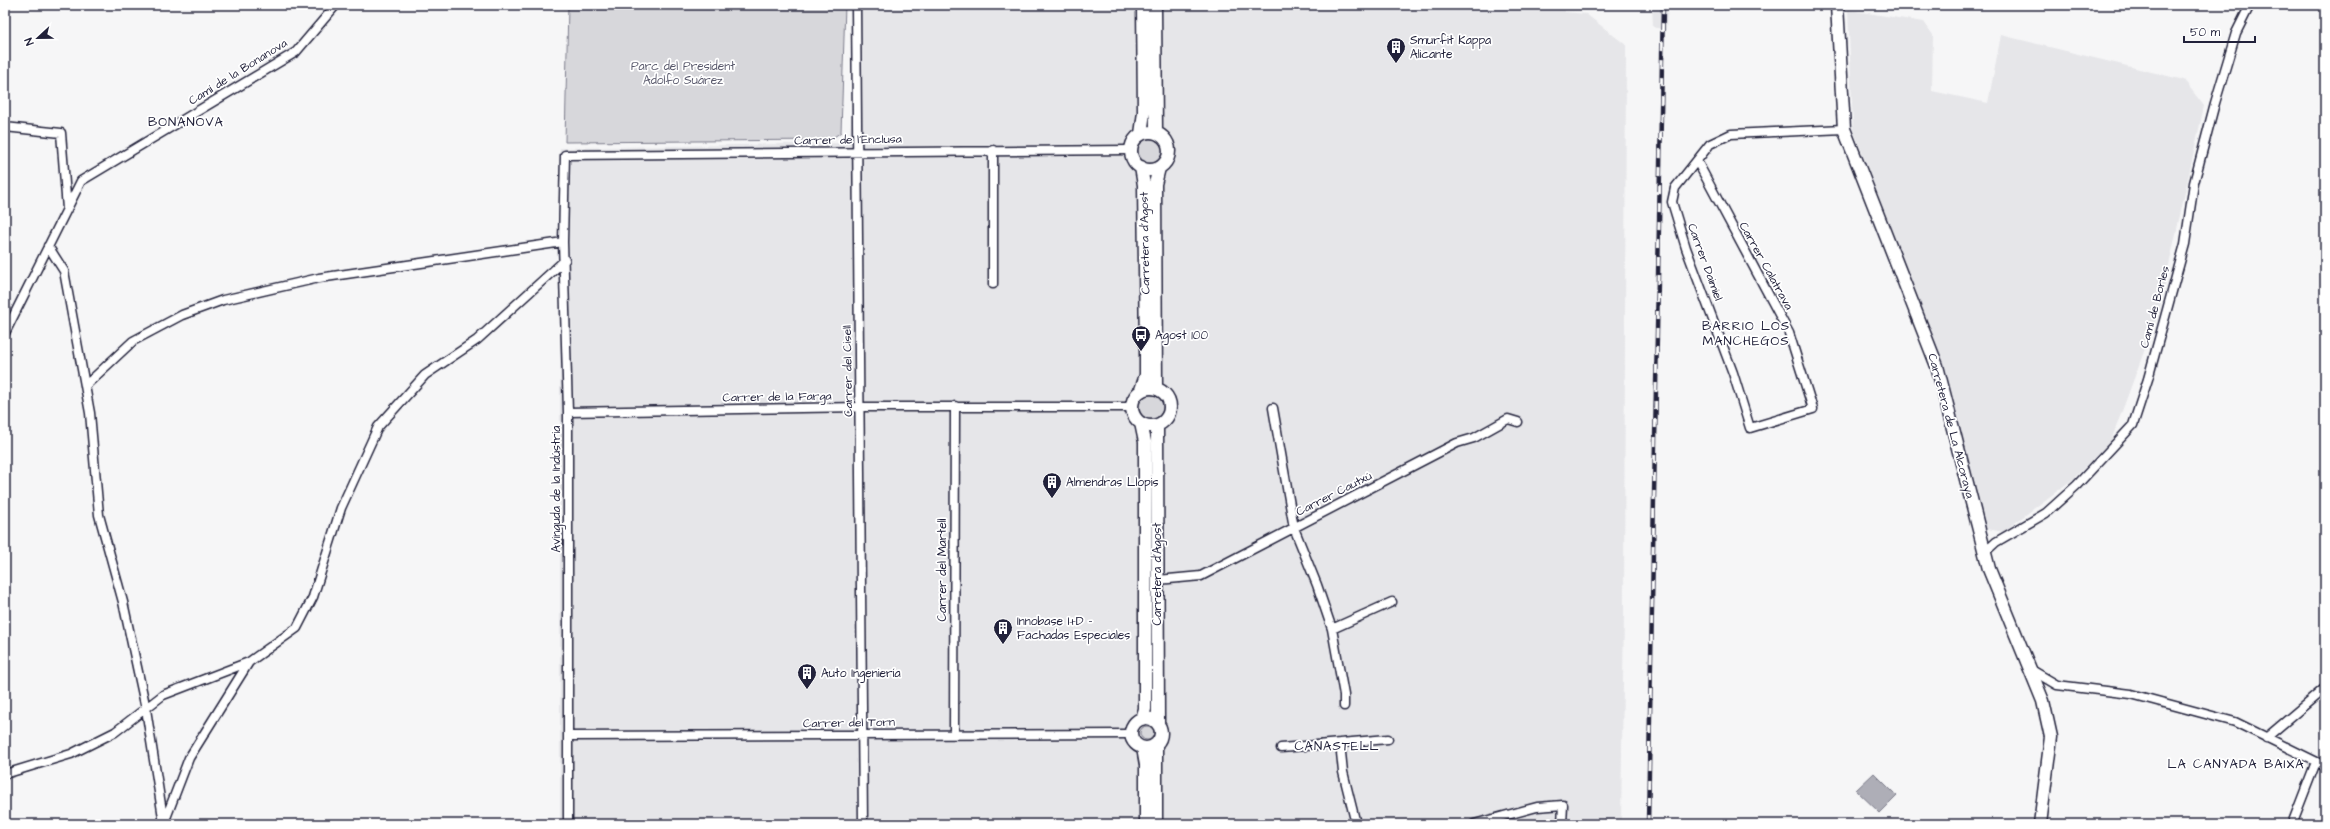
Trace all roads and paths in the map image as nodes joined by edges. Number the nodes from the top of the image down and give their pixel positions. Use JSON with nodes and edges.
{"nodes":[{"id":1,"x":336,"y":5,"type":"edge"},
{"id":2,"x":856,"y":5,"type":"edge"},
{"id":3,"x":1143,"y":5,"type":"edge"},
{"id":4,"x":1155,"y":5,"type":"edge"},
{"id":5,"x":1837,"y":5,"type":"edge"},
{"id":6,"x":2250,"y":5,"type":"edge"},
{"id":7,"x":5,"y":127,"type":"edge"},
{"id":8,"x":1844,"y":129,"type":"junction"},
{"id":9,"x":1156,"y":133,"type":"junction"},
{"id":10,"x":1141,"y":134,"type":"junction"},
{"id":11,"x":993,"y":150,"type":"junction"},
{"id":12,"x":1131,"y":150,"type":"junction"},
{"id":13,"x":859,"y":151,"type":"junction"},
{"id":14,"x":565,"y":154,"type":"joint"},
{"id":15,"x":1697,"y":161,"type":"junction"},
{"id":16,"x":1141,"y":167,"type":"junction"},
{"id":17,"x":1159,"y":168,"type":"junction"},
{"id":18,"x":67,"y":210,"type":"junction"},
{"id":19,"x":563,"y":242,"type":"junction"},
{"id":20,"x":48,"y":246,"type":"junction"},
{"id":21,"x":564,"y":260,"type":"junction"},
{"id":22,"x":993,"y":284,"type":"dead end"},
{"id":23,"x":5,"y":333,"type":"edge"},
{"id":24,"x":86,"y":385,"type":"junction"},
{"id":25,"x":1156,"y":388,"type":"junction"},
{"id":26,"x":1141,"y":390,"type":"junction"},
{"id":27,"x":955,"y":406,"type":"junction"},
{"id":28,"x":861,"y":407,"type":"junction"},
{"id":29,"x":1132,"y":407,"type":"junction"},
{"id":30,"x":1273,"y":408,"type":"dead end"},
{"id":31,"x":1813,"y":408,"type":"joint"},
{"id":32,"x":568,"y":412,"type":"junction"},
{"id":33,"x":1518,"y":422,"type":"dead end"},
{"id":34,"x":1141,"y":423,"type":"junction"},
{"id":35,"x":1157,"y":425,"type":"junction"},
{"id":36,"x":1294,"y":528,"type":"junction"},
{"id":37,"x":1984,"y":553,"type":"junction"},
{"id":38,"x":1158,"y":580,"type":"junction"},
{"id":39,"x":1392,"y":602,"type":"dead end"},
{"id":40,"x":1332,"y":629,"type":"junction"},
{"id":41,"x":249,"y":662,"type":"junction"},
{"id":42,"x":2029,"y":669,"type":"junction"},
{"id":43,"x":2325,"y":688,"type":"edge"},
{"id":44,"x":1344,"y":706,"type":"dead end"},
{"id":45,"x":146,"y":709,"type":"junction"},
{"id":46,"x":1142,"y":719,"type":"junction"},
{"id":47,"x":1158,"y":724,"type":"junction"},
{"id":48,"x":954,"y":734,"type":"junction"},
{"id":49,"x":1132,"y":734,"type":"junction"},
{"id":50,"x":568,"y":736,"type":"junction"},
{"id":51,"x":862,"y":736,"type":"junction"},
{"id":52,"x":2266,"y":738,"type":"junction"},
{"id":53,"x":1388,"y":739,"type":"dead end"},
{"id":54,"x":1340,"y":742,"type":"junction"},
{"id":55,"x":1156,"y":744,"type":"junction"},
{"id":56,"x":1143,"y":748,"type":"junction"},
{"id":57,"x":1281,"y":748,"type":"dead end"},
{"id":58,"x":2316,"y":762,"type":"junction"},
{"id":59,"x":2325,"y":766,"type":"edge"},
{"id":60,"x":5,"y":774,"type":"edge"},
{"id":61,"x":164,"y":824,"type":"edge"},
{"id":62,"x":568,"y":824,"type":"edge"},
{"id":63,"x":863,"y":824,"type":"edge"},
{"id":64,"x":1146,"y":824,"type":"edge"},
{"id":65,"x":1156,"y":824,"type":"edge"},
{"id":66,"x":1356,"y":824,"type":"edge"},
{"id":67,"x":1474,"y":824,"type":"edge"},
{"id":68,"x":1562,"y":824,"type":"edge"},
{"id":69,"x":2040,"y":824,"type":"edge"},
{"id":70,"x":2292,"y":824,"type":"edge"}],
"edges":[{"from":1,"to":18,"type":"street","name":"Camí de la Bonanova"},
{"from":2,"to":13,"type":"street","name":"Carrer del Cisell"},
{"from":3,"to":10,"type":"main road"},
{"from":4,"to":9,"type":"main road"},
{"from":5,"to":8,"type":"main road","name":"Carretera de La Alcoraya"},
{"from":6,"to":37,"type":"street","name":"Camí de Borles"},
{"from":7,"to":18,"type":"street"},
{"from":8,"to":15,"type":"street"},
{"from":8,"to":37,"type":"main road","name":"Carretera de La Alcoraya"},
{"from":9,"to":10,"type":"main road"},
{"from":9,"to":17,"type":"main road"},
{"from":10,"to":12,"type":"main road"},
{"from":11,"to":12,"type":"street","name":"Carrer de l'Enclusa"},
{"from":11,"to":13,"type":"street","name":"Carrer de l'Enclusa"},
{"from":11,"to":22,"type":"street"},
{"from":12,"to":16,"type":"main road"},
{"from":13,"to":14,"type":"street","name":"Carrer de l'Enclusa"},
{"from":13,"to":28,"type":"street","name":"Carrer del Cisell"},
{"from":14,"to":19,"type":"street","name":"Avinguda de la Indústria"},
{"from":15,"to":31,"type":"street","name":"Carrer Calatrava"},
{"from":15,"to":31,"type":"street","name":"Carrer Daimiel"},
{"from":16,"to":17,"type":"main road"},
{"from":16,"to":26,"type":"main road","name":"Carretera d'Agost"},
{"from":17,"to":25,"type":"main road","name":"Carretera d'Agost"},
{"from":18,"to":20,"type":"street","name":"Camí de la Bonanova"},
{"from":19,"to":21,"type":"street","name":"Avinguda de la Indústria"},
{"from":19,"to":24,"type":"street"},
{"from":20,"to":23,"type":"street","name":"Camí de la Bonanova"},
{"from":20,"to":24,"type":"street"},
{"from":21,"to":32,"type":"street","name":"Avinguda de la Indústria"},
{"from":21,"to":41,"type":"street"},
{"from":24,"to":45,"type":"street"},
{"from":25,"to":26,"type":"main road"},
{"from":25,"to":35,"type":"main road"},
{"from":26,"to":29,"type":"main road"},
{"from":27,"to":28,"type":"street","name":"Carrer de la Farga"},
{"from":27,"to":29,"type":"street","name":"Carrer de la Farga"},
{"from":27,"to":48,"type":"street","name":"Carrer del Martell"},
{"from":28,"to":32,"type":"street","name":"Carrer de la Farga"},
{"from":28,"to":51,"type":"street","name":"Carrer del Cisell"},
{"from":29,"to":34,"type":"main road"},
{"from":30,"to":36,"type":"street"},
{"from":32,"to":50,"type":"street","name":"Avinguda de la Indústria"},
{"from":33,"to":36,"type":"street","name":"Carrer Cautxú"},
{"from":34,"to":35,"type":"main road"},
{"from":34,"to":46,"type":"main road","name":"Carretera d'Agost"},
{"from":35,"to":38,"type":"main road","name":"Carretera d'Agost"},
{"from":36,"to":38,"type":"street","name":"Carrer Cautxú"},
{"from":36,"to":40,"type":"street"},
{"from":37,"to":42,"type":"main road","name":"Carretera de La Alcoraya"},
{"from":38,"to":47,"type":"main road","name":"Carretera d'Agost"},
{"from":39,"to":40,"type":"street"},
{"from":40,"to":44,"type":"street"},
{"from":41,"to":45,"type":"street"},
{"from":41,"to":61,"type":"street"},
{"from":42,"to":52,"type":"street"},
{"from":42,"to":69,"type":"main road","name":"Carretera de La Alcoraya"},
{"from":43,"to":52,"type":"street"},
{"from":45,"to":60,"type":"street"},
{"from":45,"to":61,"type":"street"},
{"from":46,"to":47,"type":"main road"},
{"from":46,"to":49,"type":"main road"},
{"from":47,"to":55,"type":"main road"},
{"from":48,"to":49,"type":"street","name":"Carrer del Torn"},
{"from":48,"to":51,"type":"street","name":"Carrer del Torn"},
{"from":49,"to":56,"type":"main road"},
{"from":50,"to":51,"type":"street","name":"Carrer del Torn"},
{"from":50,"to":62,"type":"street","name":"Avinguda de la Indústria"},
{"from":51,"to":63,"type":"street"},
{"from":52,"to":58,"type":"street"},
{"from":53,"to":54,"type":"street"},
{"from":54,"to":57,"type":"street"},
{"from":54,"to":66,"type":"street"},
{"from":55,"to":56,"type":"main road"},
{"from":55,"to":65,"type":"main road"},
{"from":56,"to":64,"type":"main road"},
{"from":58,"to":59,"type":"street"},
{"from":58,"to":70,"type":"street"},
{"from":67,"to":68,"type":"street"}]}
